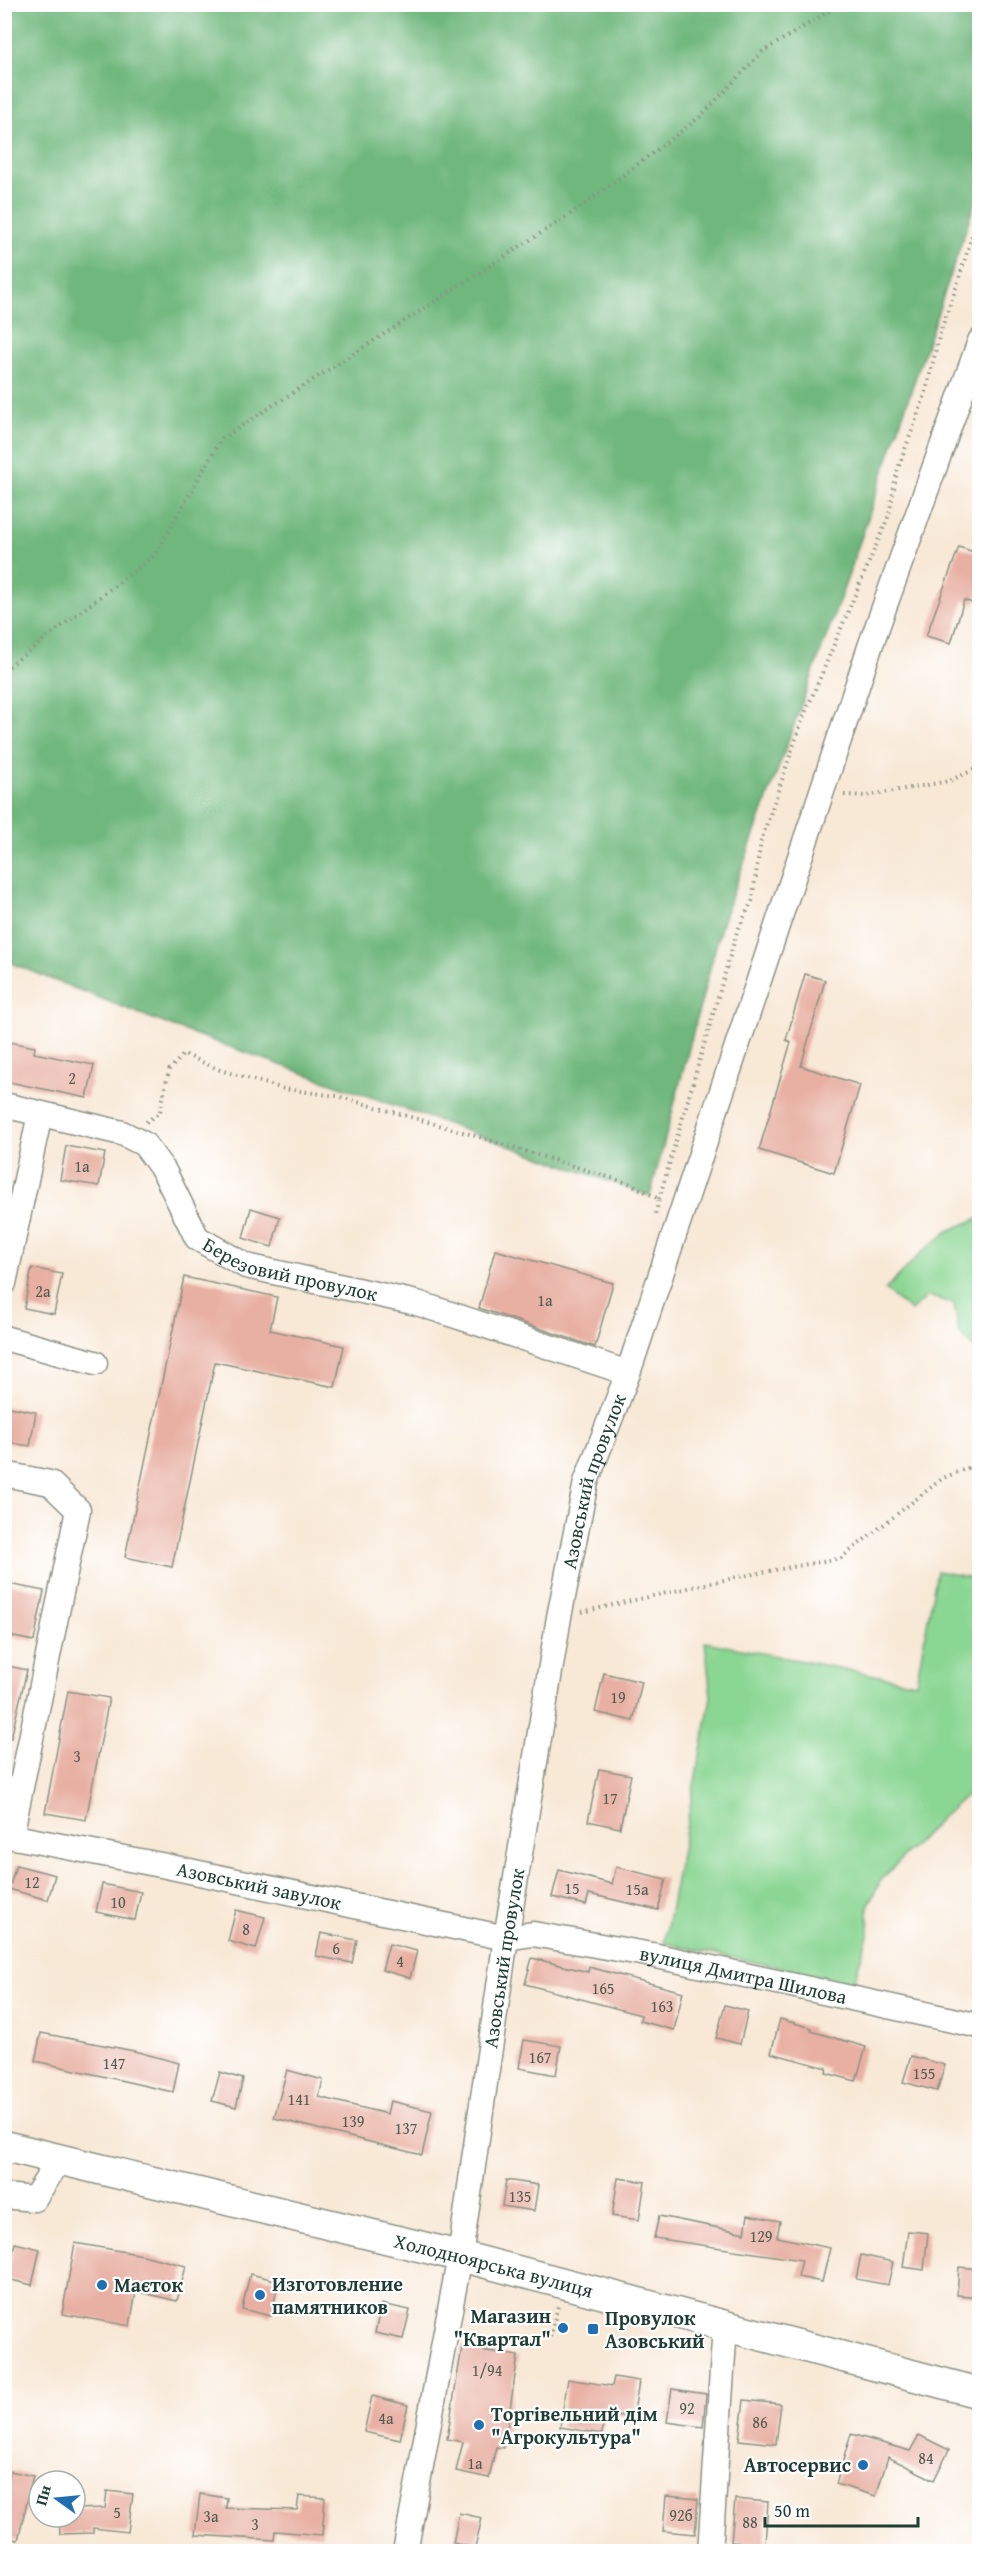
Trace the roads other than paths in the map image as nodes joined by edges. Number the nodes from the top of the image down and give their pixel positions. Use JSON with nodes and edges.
{"nodes":[{"id":1,"x":980,"y":341,"type":"edge"},
{"id":2,"x":4,"y":1105,"type":"edge"},
{"id":3,"x":40,"y":1114,"type":"junction"},
{"id":4,"x":4,"y":1283,"type":"edge"},
{"id":5,"x":4,"y":1338,"type":"edge"},
{"id":6,"x":95,"y":1363,"type":"dead end"},
{"id":7,"x":628,"y":1373,"type":"junction"},
{"id":8,"x":4,"y":1474,"type":"edge"},
{"id":9,"x":8,"y":1835,"type":"edge"},
{"id":10,"x":506,"y":1938,"type":"junction"},
{"id":11,"x":980,"y":2026,"type":"edge"},
{"id":12,"x":4,"y":2146,"type":"edge"},
{"id":13,"x":60,"y":2159,"type":"junction"},
{"id":14,"x":4,"y":2196,"type":"edge"},
{"id":15,"x":460,"y":2256,"type":"junction"},
{"id":16,"x":725,"y":2325,"type":"junction"},
{"id":17,"x":980,"y":2393,"type":"edge"},
{"id":18,"x":405,"y":2552,"type":"edge"},
{"id":19,"x":710,"y":2552,"type":"edge"}],
"edges":[{"from":1,"to":7,"type":"street","name":"Азовський провулок"},
{"from":2,"to":3,"type":"street","name":"Березовий провулок"},
{"from":3,"to":4,"type":"street"},
{"from":3,"to":7,"type":"street","name":"Березовий провулок"},
{"from":5,"to":6,"type":"street"},
{"from":7,"to":10,"type":"street","name":"Азовський провулок"},
{"from":8,"to":9,"type":"street","name":"Азовський завулок"},
{"from":9,"to":10,"type":"street","name":"Азовський завулок"},
{"from":10,"to":11,"type":"street","name":"вулиця Дмитра Шилова"},
{"from":10,"to":15,"type":"street","name":"Азовський провулок"},
{"from":12,"to":13,"type":"main road","name":"Холодноярська вулиця"},
{"from":13,"to":14,"type":"street"},
{"from":13,"to":15,"type":"main road","name":"Холодноярська вулиця"},
{"from":15,"to":16,"type":"main road","name":"Холодноярська вулиця"},
{"from":15,"to":18,"type":"street","name":"Азовський провулок"},
{"from":16,"to":17,"type":"main road","name":"Холодноярська вулиця"},
{"from":16,"to":19,"type":"street"}]}
